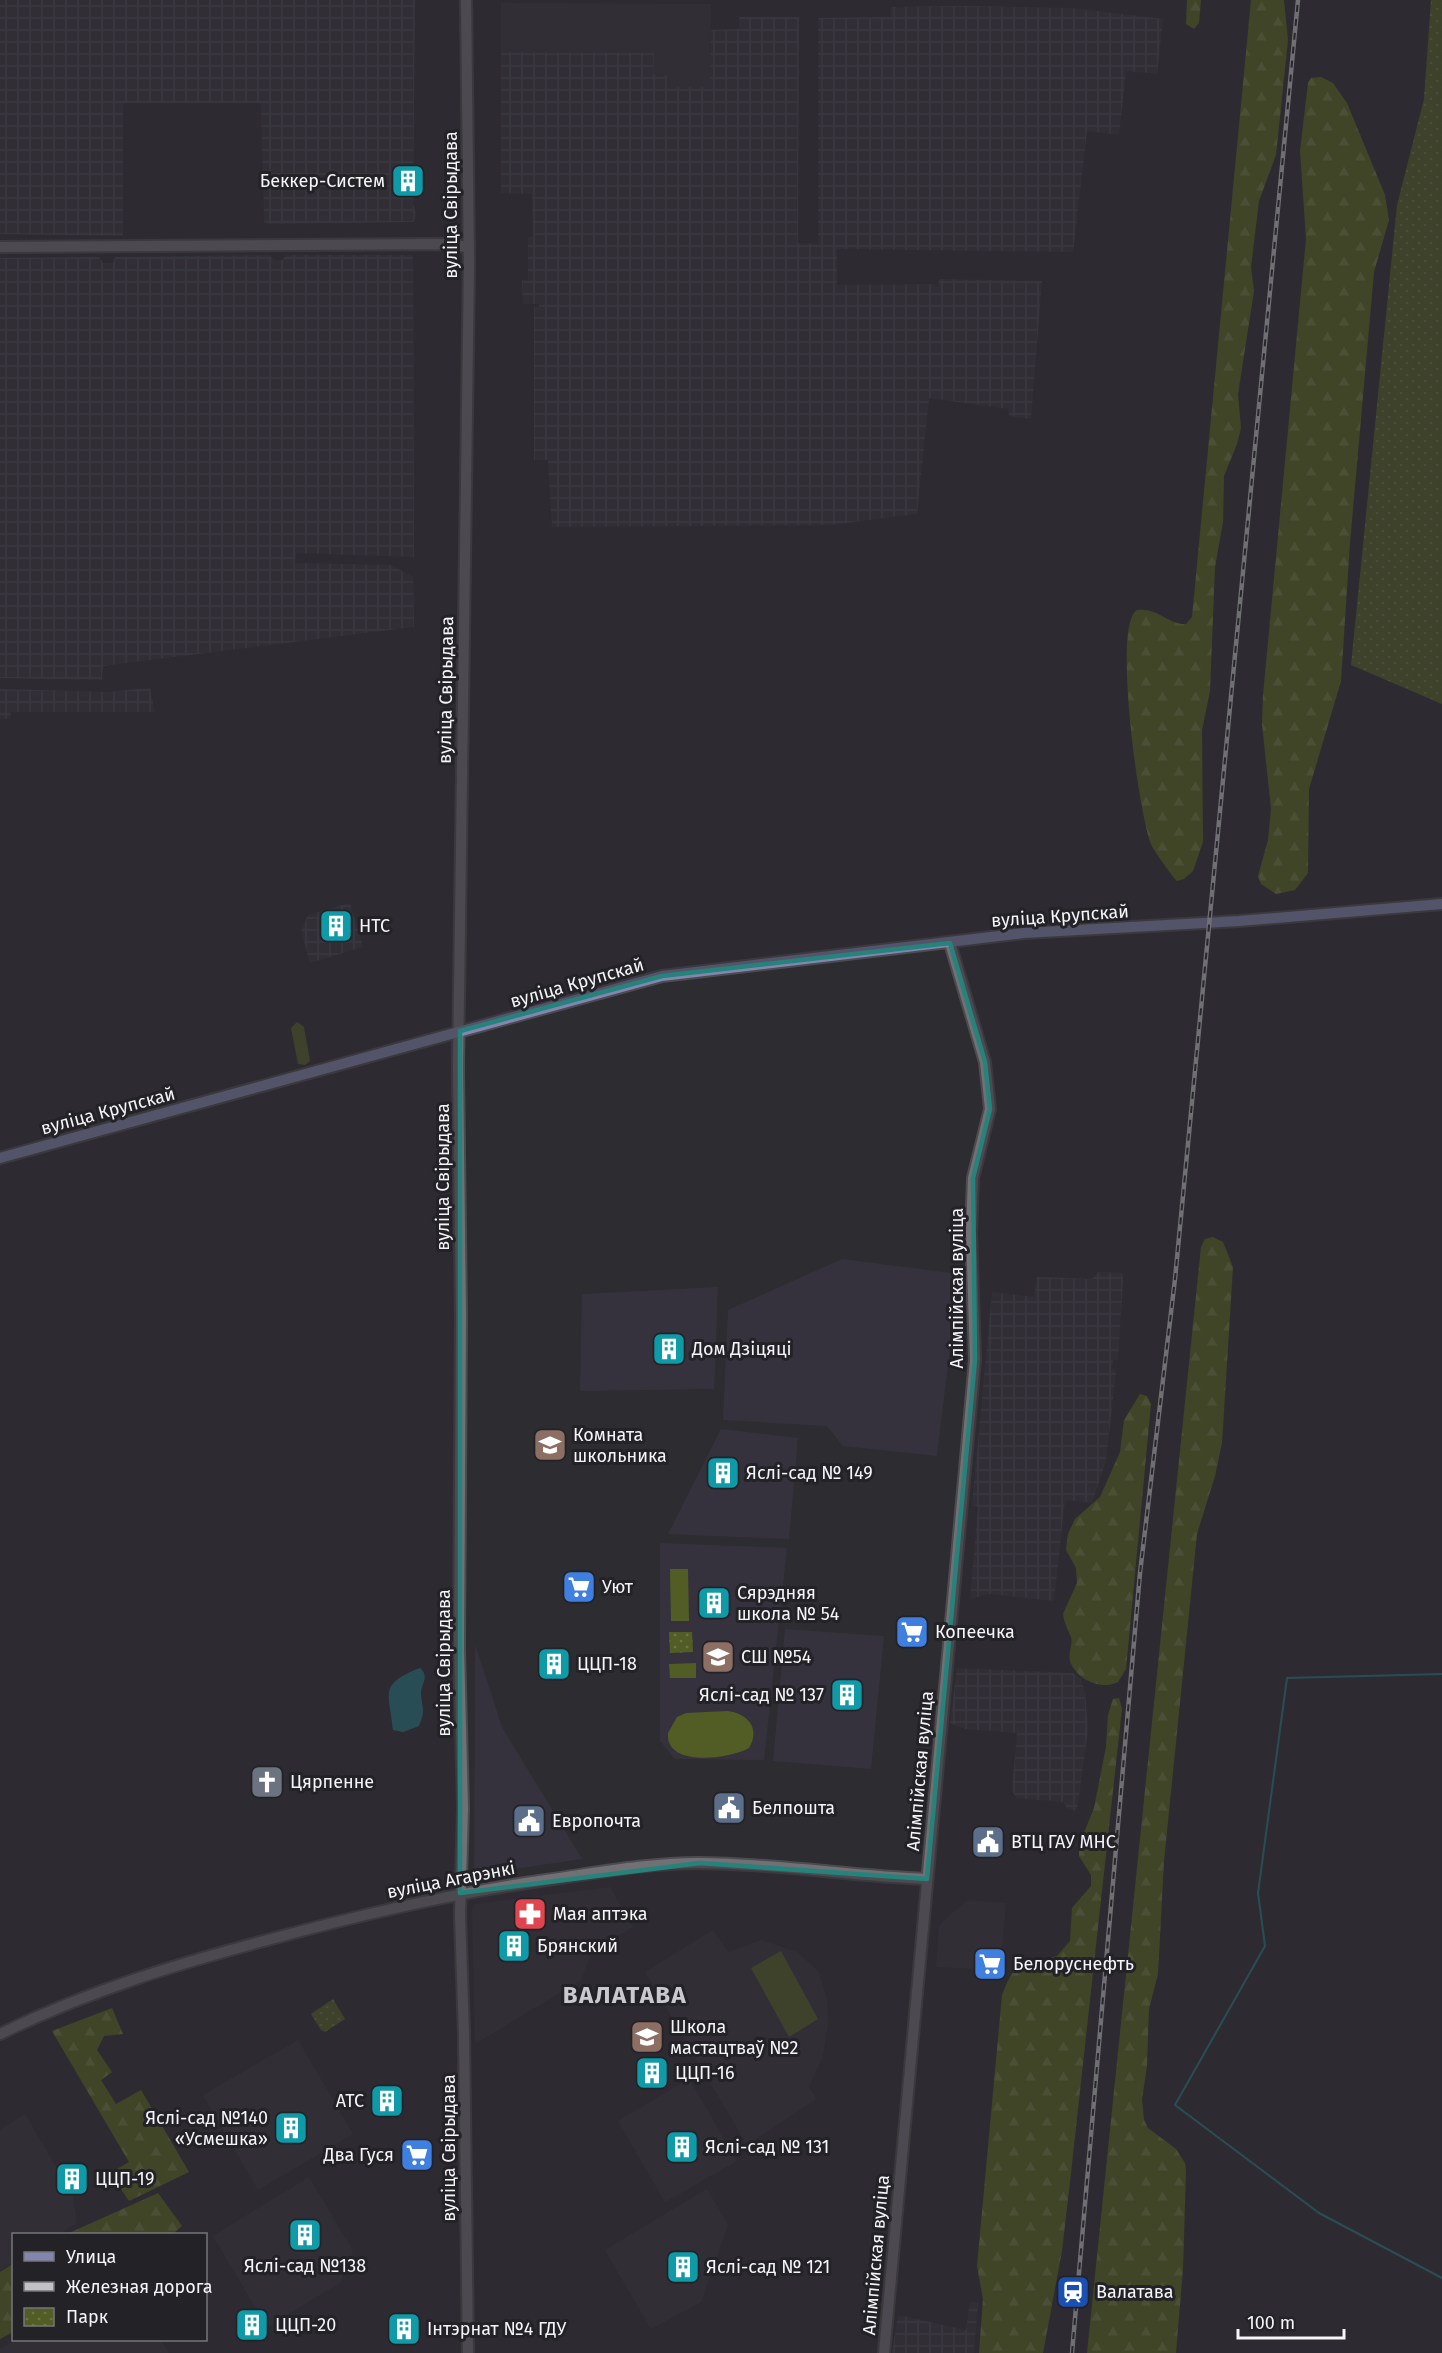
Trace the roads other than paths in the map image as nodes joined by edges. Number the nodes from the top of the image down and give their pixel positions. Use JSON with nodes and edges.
{"nodes":[{"id":1,"x":466,"y":0,"type":"edge"},
{"id":2,"x":0,"y":247,"type":"edge"},
{"id":3,"x":468,"y":247,"type":"junction"},
{"id":4,"x":1442,"y":904,"type":"edge"},
{"id":5,"x":950,"y":943,"type":"junction"},
{"id":6,"x":460,"y":1031,"type":"junction"},
{"id":7,"x":0,"y":1158,"type":"edge"},
{"id":8,"x":927,"y":1879,"type":"junction"},
{"id":9,"x":460,"y":1893,"type":"junction"},
{"id":10,"x":0,"y":2034,"type":"edge"},
{"id":11,"x":468,"y":2353,"type":"edge"},
{"id":12,"x":884,"y":2353,"type":"edge"}],
"edges":[{"from":1,"to":3,"type":"main road","name":"вуліца Свірыдава"},
{"from":2,"to":3,"type":"main road"},
{"from":3,"to":6,"type":"main road","name":"вуліца Свірыдава"},
{"from":4,"to":5,"type":"main road","name":"вуліца Крупскай"},
{"from":5,"to":6,"type":"main road","name":"вуліца Крупскай"},
{"from":5,"to":8,"type":"main road","name":"Алімпійская вуліца"},
{"from":6,"to":7,"type":"main road","name":"вуліца Крупскай"},
{"from":6,"to":9,"type":"main road","name":"вуліца Свірыдава"},
{"from":8,"to":9,"type":"main road","name":"вуліца Агарэнкі"},
{"from":8,"to":12,"type":"main road","name":"Алімпійская вуліца"},
{"from":9,"to":10,"type":"main road","name":"вуліца Агарэнкі"},
{"from":9,"to":11,"type":"main road","name":"вуліца Свірыдава"}]}
